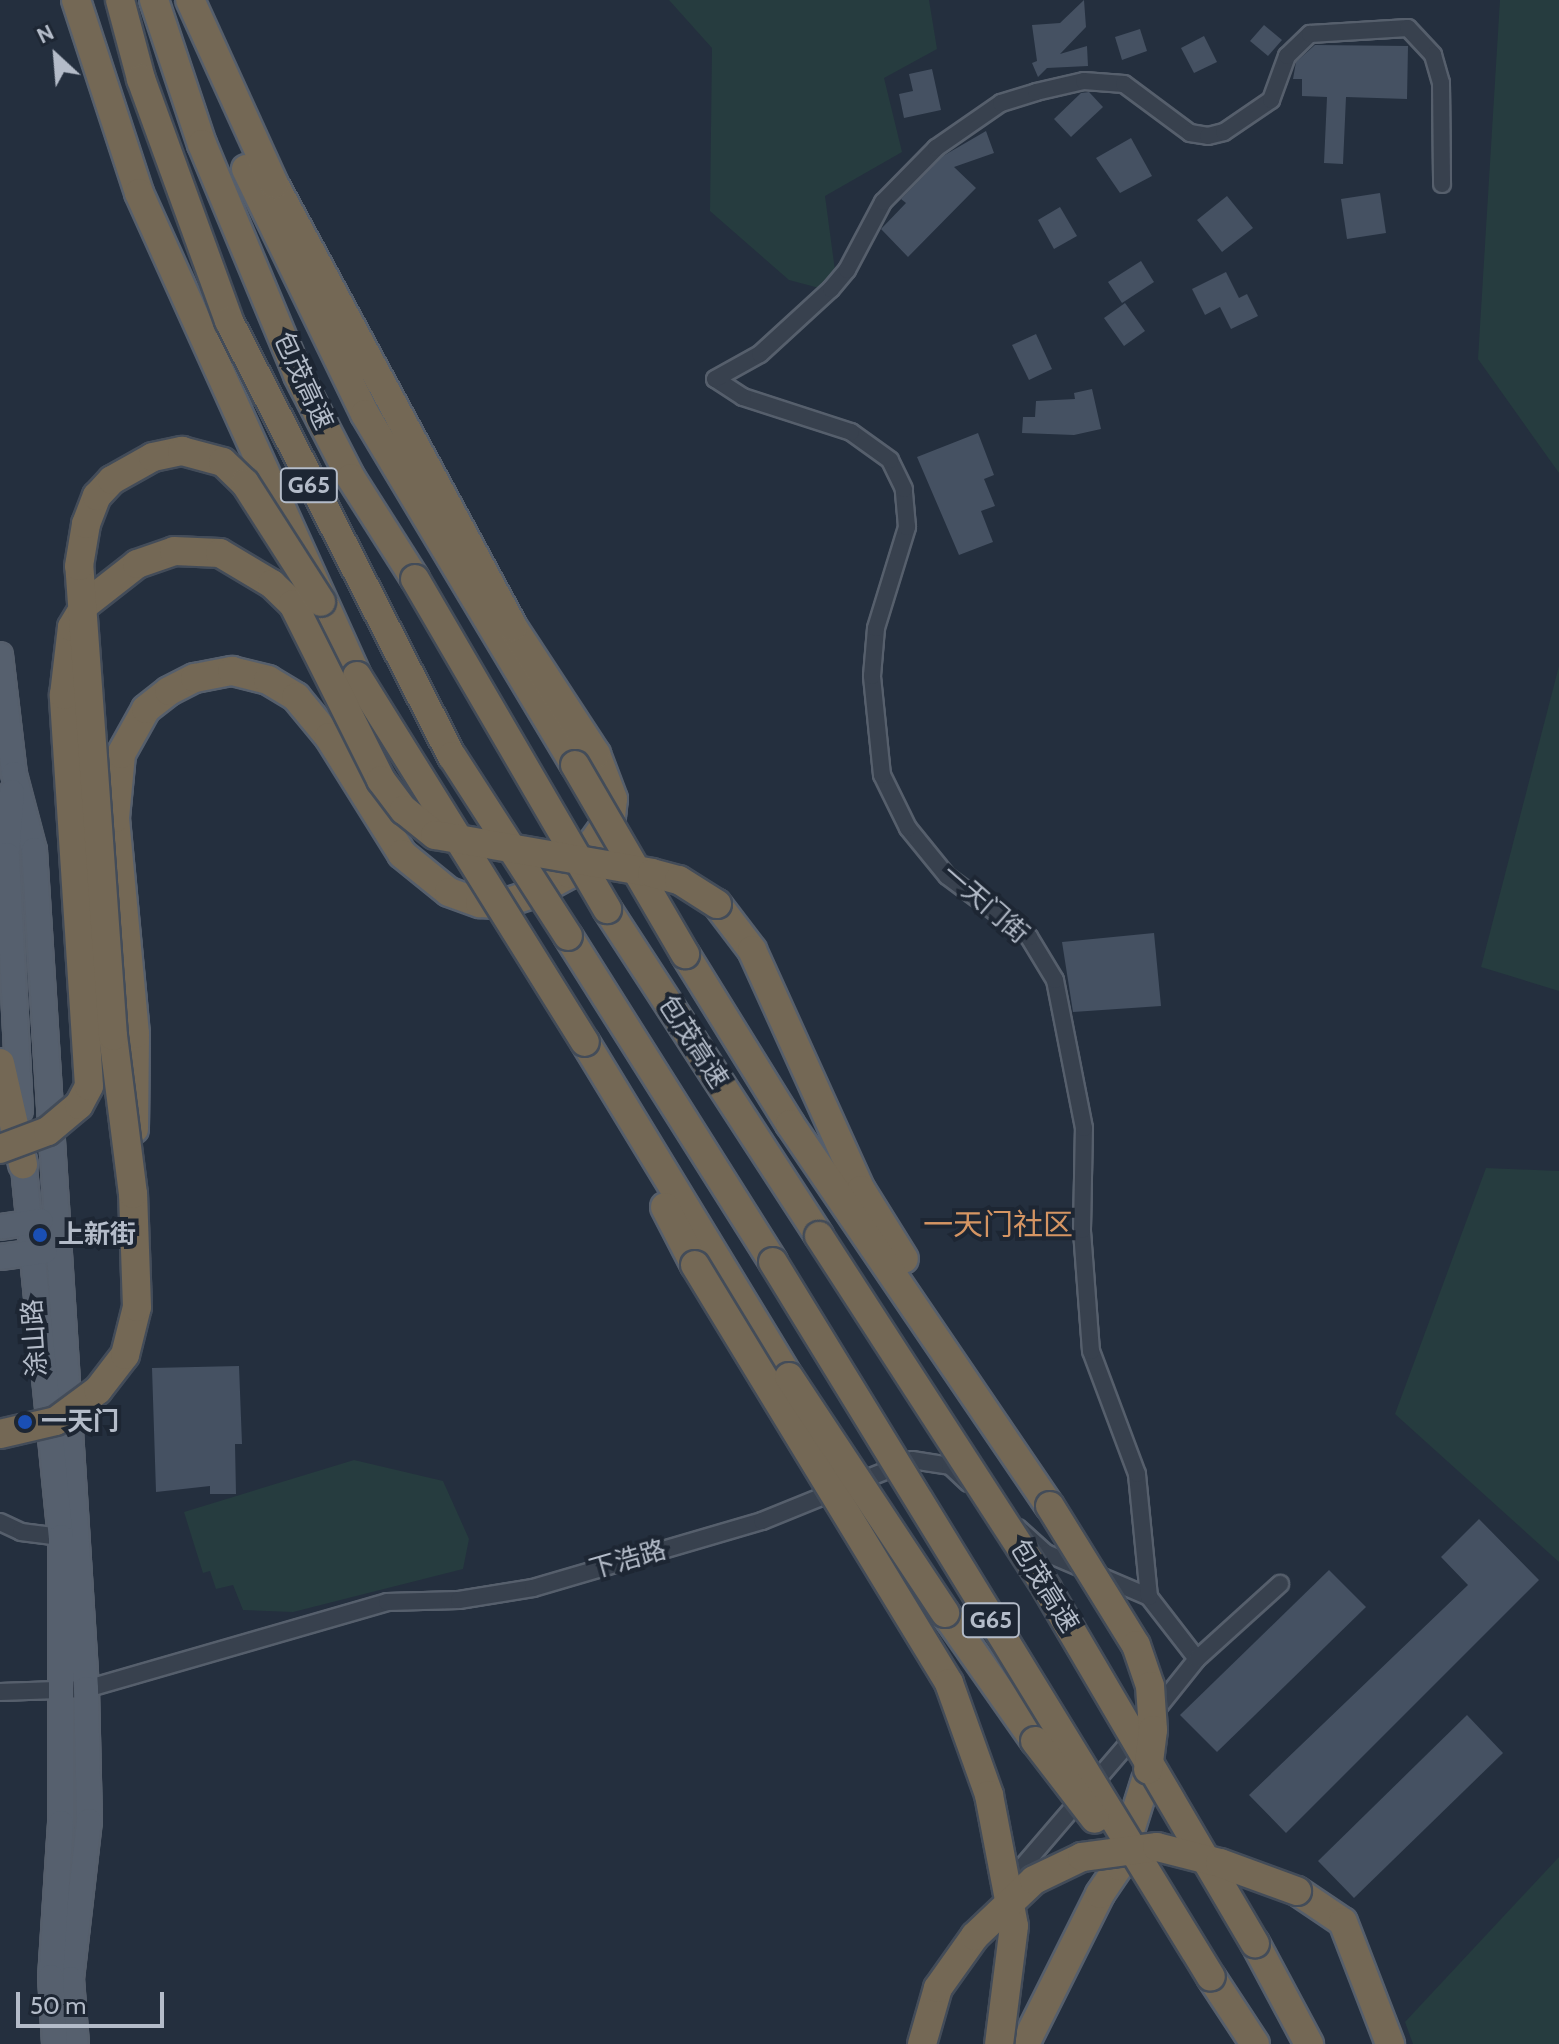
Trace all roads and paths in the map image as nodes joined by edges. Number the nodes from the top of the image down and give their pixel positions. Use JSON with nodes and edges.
{"nodes":[{"id":1,"x":76,"y":0,"type":"edge"},
{"id":2,"x":120,"y":0,"type":"edge"},
{"id":3,"x":154,"y":0,"type":"edge"},
{"id":4,"x":182,"y":0,"type":"edge"},
{"id":5,"x":190,"y":0,"type":"edge"},
{"id":6,"x":1442,"y":184,"type":"dead end"},
{"id":7,"x":321,"y":602,"type":"junction"},
{"id":8,"x":0,"y":655,"type":"edge"},
{"id":9,"x":14,"y":774,"type":"junction"},
{"id":10,"x":0,"y":1063,"type":"edge"},
{"id":11,"x":11,"y":1156,"type":"edge"},
{"id":12,"x":133,"y":1194,"type":"junction"},
{"id":13,"x":854,"y":1199,"type":"junction"},
{"id":14,"x":55,"y":1220,"type":"junction"},
{"id":15,"x":28,"y":1223,"type":"junction"},
{"id":16,"x":0,"y":1227,"type":"edge"},
{"id":17,"x":57,"y":1250,"type":"junction"},
{"id":18,"x":30,"y":1252,"type":"junction"},
{"id":19,"x":0,"y":1257,"type":"edge"},
{"id":20,"x":704,"y":1259,"type":"junction"},
{"id":21,"x":0,"y":1434,"type":"edge"},
{"id":22,"x":0,"y":1522,"type":"edge"},
{"id":23,"x":61,"y":1537,"type":"junction"},
{"id":24,"x":1280,"y":1584,"type":"dead end"},
{"id":25,"x":1149,"y":1597,"type":"junction"},
{"id":26,"x":1197,"y":1659,"type":"junction"},
{"id":27,"x":75,"y":1689,"type":"junction"},
{"id":28,"x":0,"y":1692,"type":"edge"},
{"id":29,"x":965,"y":1931,"type":"dead end"},
{"id":30,"x":1181,"y":1931,"type":"junction"},
{"id":31,"x":55,"y":2044,"type":"edge"},
{"id":32,"x":76,"y":2044,"type":"edge"},
{"id":33,"x":922,"y":2044,"type":"edge"},
{"id":34,"x":999,"y":2044,"type":"edge"},
{"id":35,"x":1025,"y":2044,"type":"edge"},
{"id":36,"x":1255,"y":2044,"type":"edge"},
{"id":37,"x":1309,"y":2044,"type":"edge"},
{"id":38,"x":1390,"y":2044,"type":"edge"}],
"edges":[{"from":1,"to":7,"type":"highway","bridge":true},
{"from":2,"to":30,"type":"highway","name":"包茂高速","number":"G65","bridge":true},
{"from":3,"to":37,"type":"highway","name":"包茂高速","number":"G65","bridge":true},
{"from":4,"to":13,"type":"highway","bridge":true},
{"from":5,"to":12,"type":"highway","bridge":true},
{"from":6,"to":25,"type":"street","name":"一天门街"},
{"from":7,"to":12,"type":"highway","bridge":true},
{"from":7,"to":20,"type":"highway","bridge":true},
{"from":8,"to":9,"type":"main road","name":"涂山路"},
{"from":9,"to":11,"type":"main road","name":"涂山路"},
{"from":9,"to":14,"type":"main road","name":"涂山路"},
{"from":10,"to":11,"type":"highway"},
{"from":11,"to":13,"type":"highway","bridge":true},
{"from":11,"to":15,"type":"main road","name":"涂山路"},
{"from":12,"to":21,"type":"highway","bridge":true},
{"from":13,"to":35,"type":"highway","bridge":true},
{"from":14,"to":15,"type":"main road"},
{"from":14,"to":17,"type":"main road","name":"涂山路"},
{"from":15,"to":16,"type":"main road"},
{"from":15,"to":18,"type":"main road","name":"涂山路"},
{"from":17,"to":18,"type":"main road"},
{"from":17,"to":27,"type":"main road","name":"涂山路"},
{"from":18,"to":19,"type":"main road"},
{"from":18,"to":23,"type":"main road","name":"涂山路"},
{"from":20,"to":30,"type":"highway","bridge":true},
{"from":20,"to":34,"type":"highway","bridge":true},
{"from":22,"to":23,"type":"street"},
{"from":23,"to":27,"type":"main road","name":"涂山路"},
{"from":24,"to":26,"type":"street"},
{"from":25,"to":26,"type":"street"},
{"from":25,"to":27,"type":"street","name":"下浩路"},
{"from":26,"to":29,"type":"street"},
{"from":27,"to":28,"type":"street","name":"下浩路"},
{"from":27,"to":31,"type":"main road","name":"涂山路"},
{"from":27,"to":32,"type":"main road","name":"涂山路"},
{"from":30,"to":36,"type":"highway","name":"包茂高速","number":"G65","bridge":true},
{"from":33,"to":38,"type":"highway","bridge":true}]}
